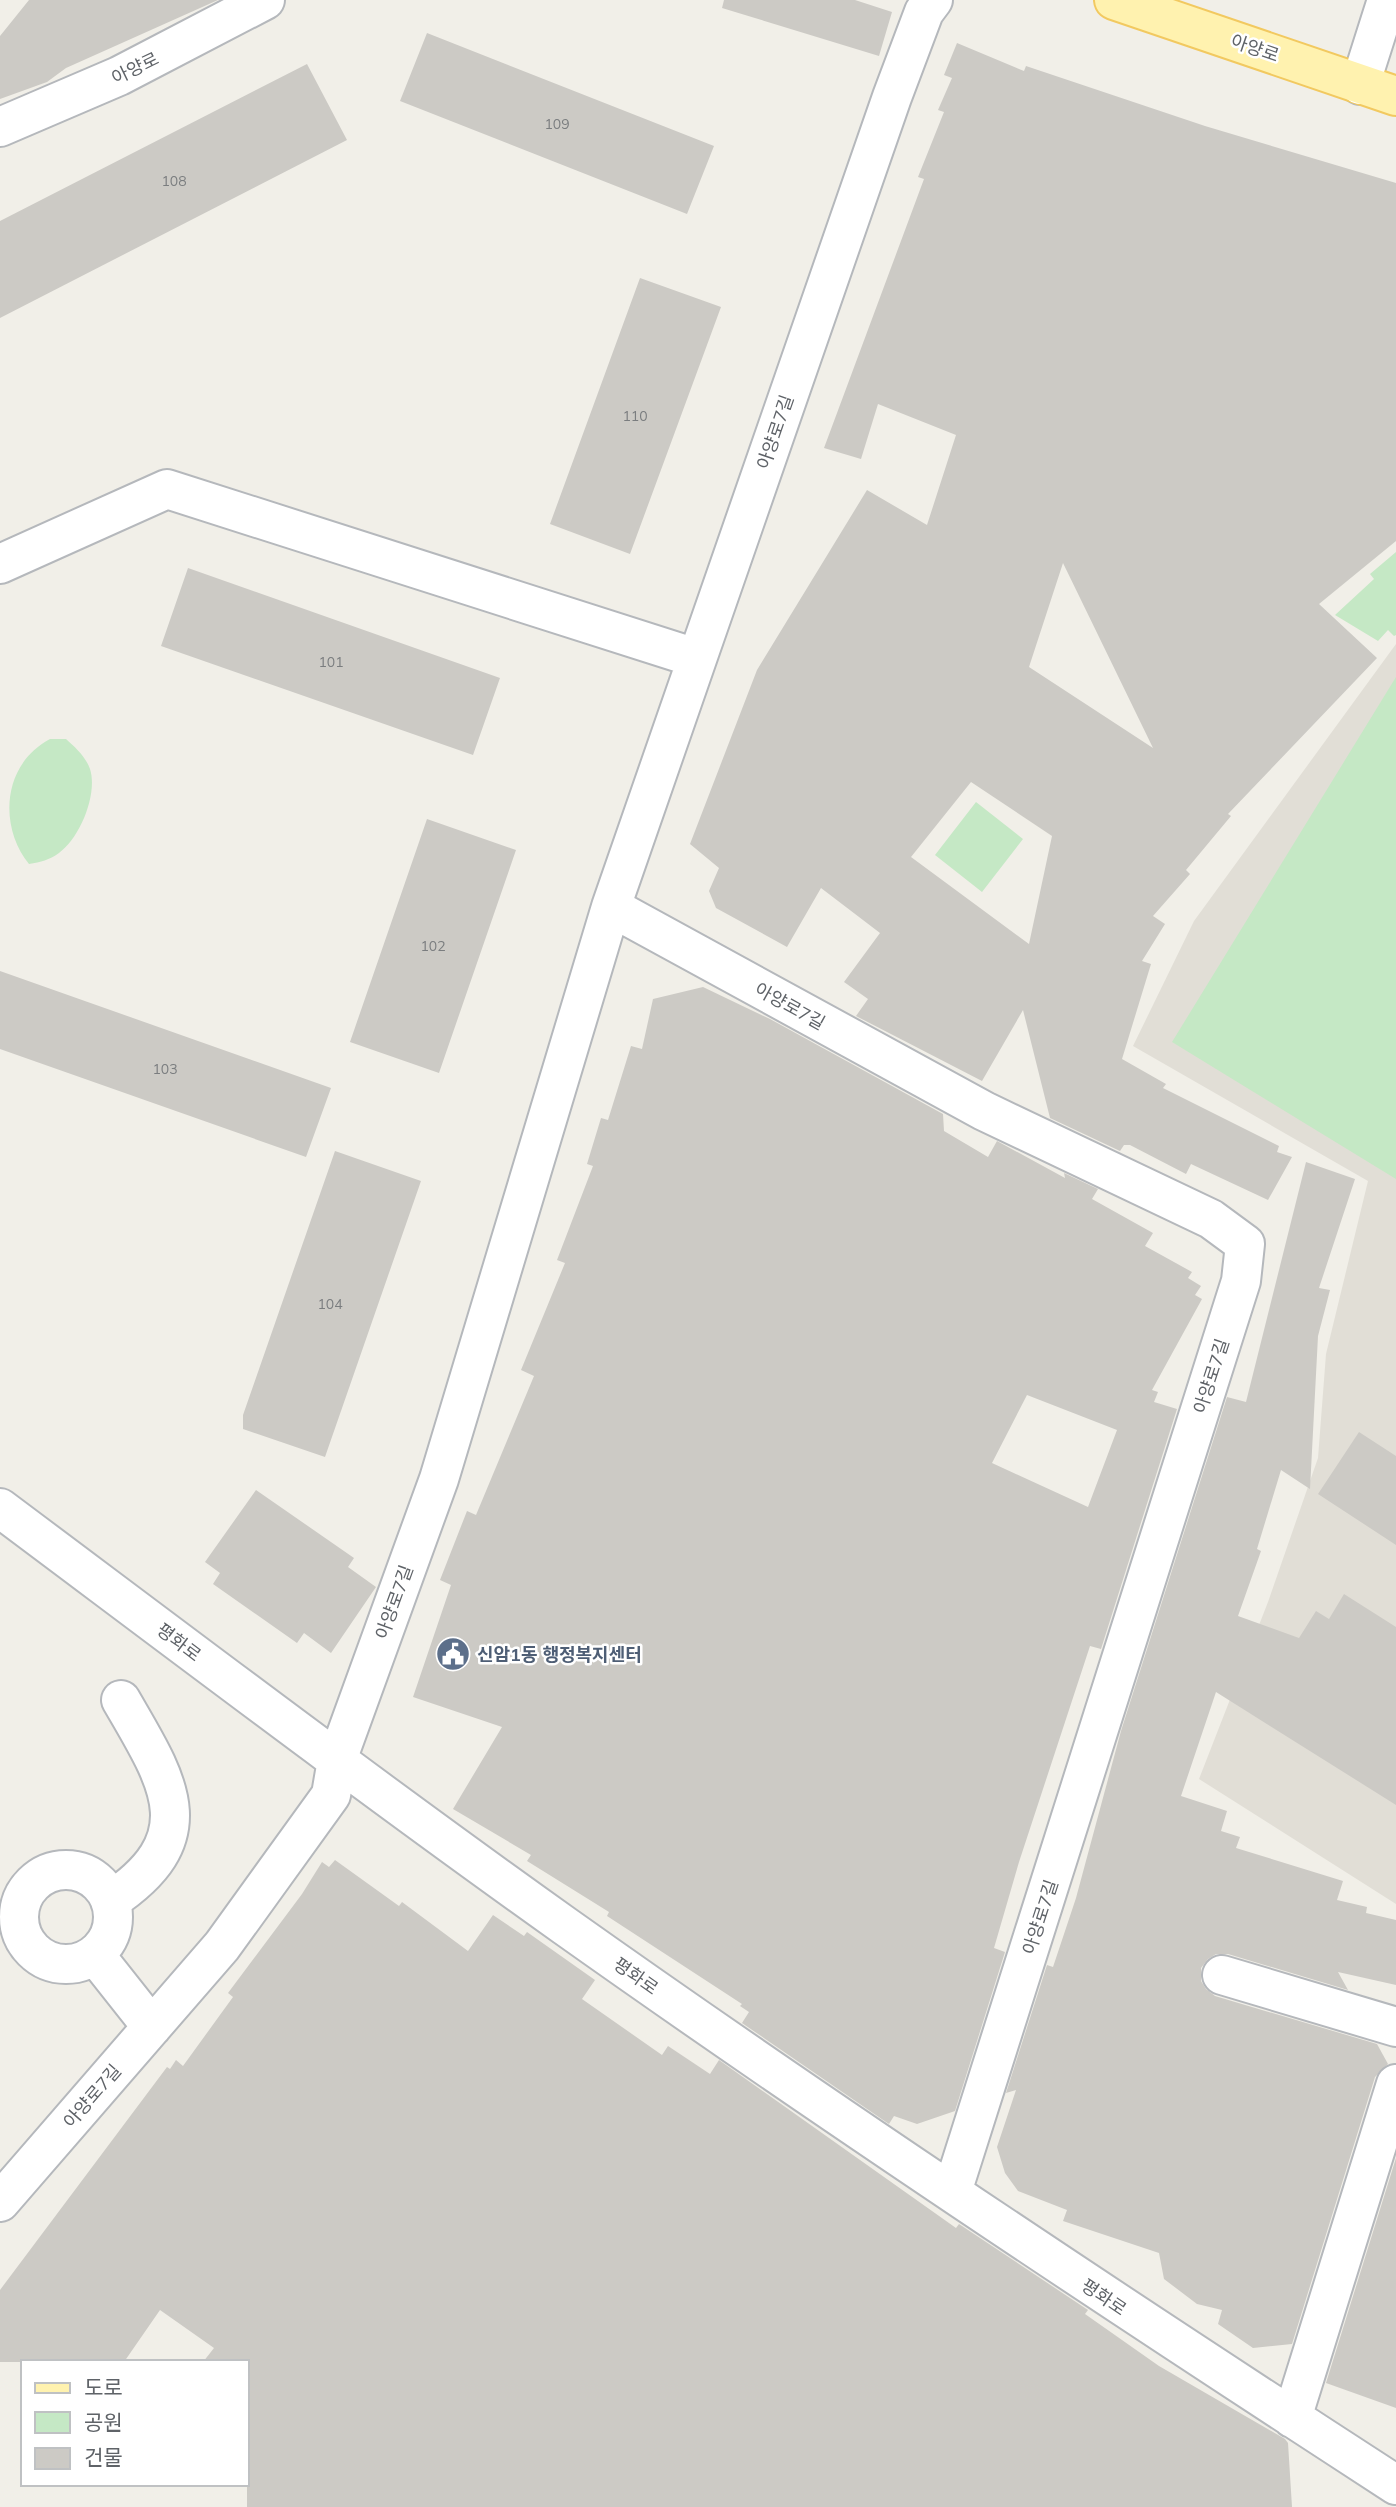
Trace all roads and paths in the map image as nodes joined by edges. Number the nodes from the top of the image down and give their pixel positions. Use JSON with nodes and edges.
{"nodes":[{"id":1,"x":265,"y":0,"type":"edge"},
{"id":2,"x":933,"y":0,"type":"edge"},
{"id":3,"x":1114,"y":0,"type":"edge"},
{"id":4,"x":1387,"y":0,"type":"edge"},
{"id":5,"x":1360,"y":85,"type":"junction"},
{"id":6,"x":1396,"y":96,"type":"edge"},
{"id":7,"x":0,"y":127,"type":"edge"},
{"id":8,"x":0,"y":564,"type":"edge"},
{"id":9,"x":696,"y":657,"type":"junction"},
{"id":10,"x":611,"y":907,"type":"junction"},
{"id":11,"x":0,"y":1508,"type":"edge"},
{"id":12,"x":121,"y":1700,"type":"dead end"},
{"id":13,"x":337,"y":1760,"type":"junction"},
{"id":14,"x":110,"y":1901,"type":"junction"},
{"id":15,"x":94,"y":1955,"type":"junction"},
{"id":16,"x":1222,"y":1975,"type":"dead end"},
{"id":17,"x":152,"y":2027,"type":"junction"},
{"id":18,"x":1396,"y":2027,"type":"edge"},
{"id":19,"x":1396,"y":2084,"type":"edge"},
{"id":20,"x":952,"y":2192,"type":"junction"},
{"id":21,"x":0,"y":2202,"type":"edge"},
{"id":22,"x":1292,"y":2418,"type":"junction"},
{"id":23,"x":1396,"y":2485,"type":"edge"}],
"edges":[{"from":1,"to":7,"type":"street","name":"아양로"},
{"from":2,"to":9,"type":"street","name":"아양로7길"},
{"from":3,"to":5,"type":"main road","name":"아양로"},
{"from":4,"to":5,"type":"street"},
{"from":5,"to":6,"type":"main road","name":"아양로"},
{"from":8,"to":9,"type":"street"},
{"from":9,"to":10,"type":"street","name":"아양로7길"},
{"from":10,"to":13,"type":"street","name":"아양로7길"},
{"from":10,"to":20,"type":"street","name":"아양로7길"},
{"from":11,"to":13,"type":"street","name":"평화로"},
{"from":12,"to":14,"type":"street"},
{"from":13,"to":17,"type":"street","name":"아양로7길"},
{"from":13,"to":20,"type":"street","name":"평화로"},
{"from":14,"to":15,"type":"street"},
{"from":14,"to":15,"type":"street"},
{"from":15,"to":17,"type":"street"},
{"from":16,"to":18,"type":"street"},
{"from":17,"to":21,"type":"street","name":"아양로7길"},
{"from":19,"to":22,"type":"street"},
{"from":20,"to":22,"type":"street","name":"평화로"},
{"from":22,"to":23,"type":"street","name":"평화로"}]}
